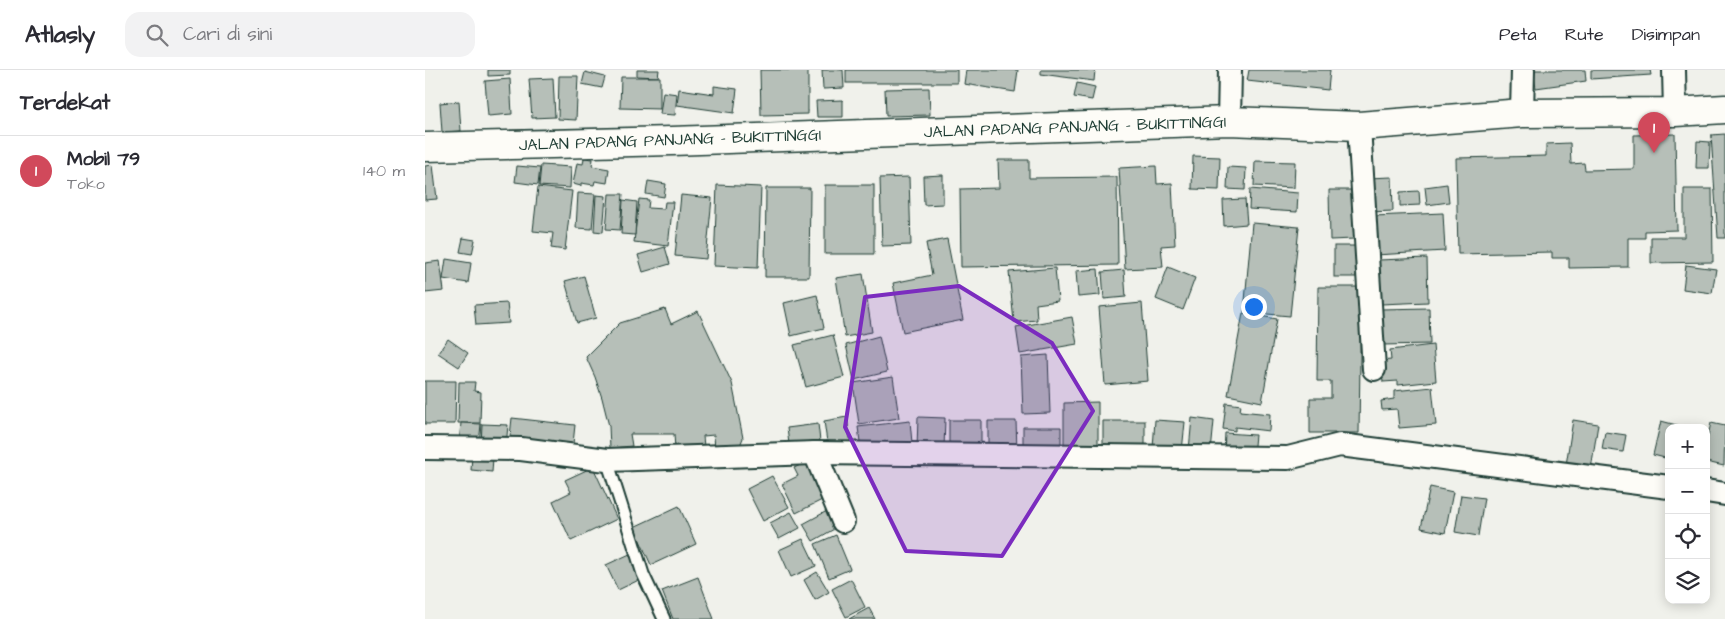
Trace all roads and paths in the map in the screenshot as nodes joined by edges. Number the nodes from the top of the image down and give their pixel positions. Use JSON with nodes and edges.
{"nodes":[{"id":1,"x":1230,"y":70,"type":"edge"},
{"id":2,"x":1523,"y":70,"type":"edge"},
{"id":3,"x":1673,"y":70,"type":"edge"},
{"id":4,"x":1725,"y":109,"type":"edge"},
{"id":5,"x":1675,"y":112,"type":"junction"},
{"id":6,"x":1522,"y":113,"type":"junction"},
{"id":7,"x":1229,"y":121,"type":"junction"},
{"id":8,"x":1359,"y":126,"type":"junction"},
{"id":9,"x":425,"y":147,"type":"edge"},
{"id":10,"x":1374,"y":369,"type":"dead end"},
{"id":11,"x":425,"y":448,"type":"edge"},
{"id":12,"x":815,"y":453,"type":"junction"},
{"id":13,"x":607,"y":460,"type":"junction"},
{"id":14,"x":1665,"y":486,"type":"edge"},
{"id":15,"x":1710,"y":492,"type":"edge"},
{"id":16,"x":1725,"y":494,"type":"edge"},
{"id":17,"x":843,"y":521,"type":"dead end"},
{"id":18,"x":664,"y":619,"type":"edge"}],
"edges":[{"from":1,"to":7,"type":"street"},
{"from":2,"to":6,"type":"street"},
{"from":3,"to":5,"type":"street"},
{"from":4,"to":5,"type":"highway","name":"JALAN PADANG PANJANG - BUKITTINGGI"},
{"from":5,"to":6,"type":"highway","name":"JALAN PADANG PANJANG - BUKITTINGGI"},
{"from":6,"to":8,"type":"highway","name":"JALAN PADANG PANJANG - BUKITTINGGI"},
{"from":7,"to":8,"type":"highway","name":"JALAN PADANG PANJANG - BUKITTINGGI"},
{"from":7,"to":9,"type":"highway","name":"JALAN PADANG PANJANG - BUKITTINGGI"},
{"from":8,"to":10,"type":"street"},
{"from":11,"to":13,"type":"street"},
{"from":12,"to":13,"type":"street"},
{"from":12,"to":14,"type":"street"},
{"from":12,"to":17,"type":"street"},
{"from":13,"to":18,"type":"lane"},
{"from":15,"to":16,"type":"street"}]}
